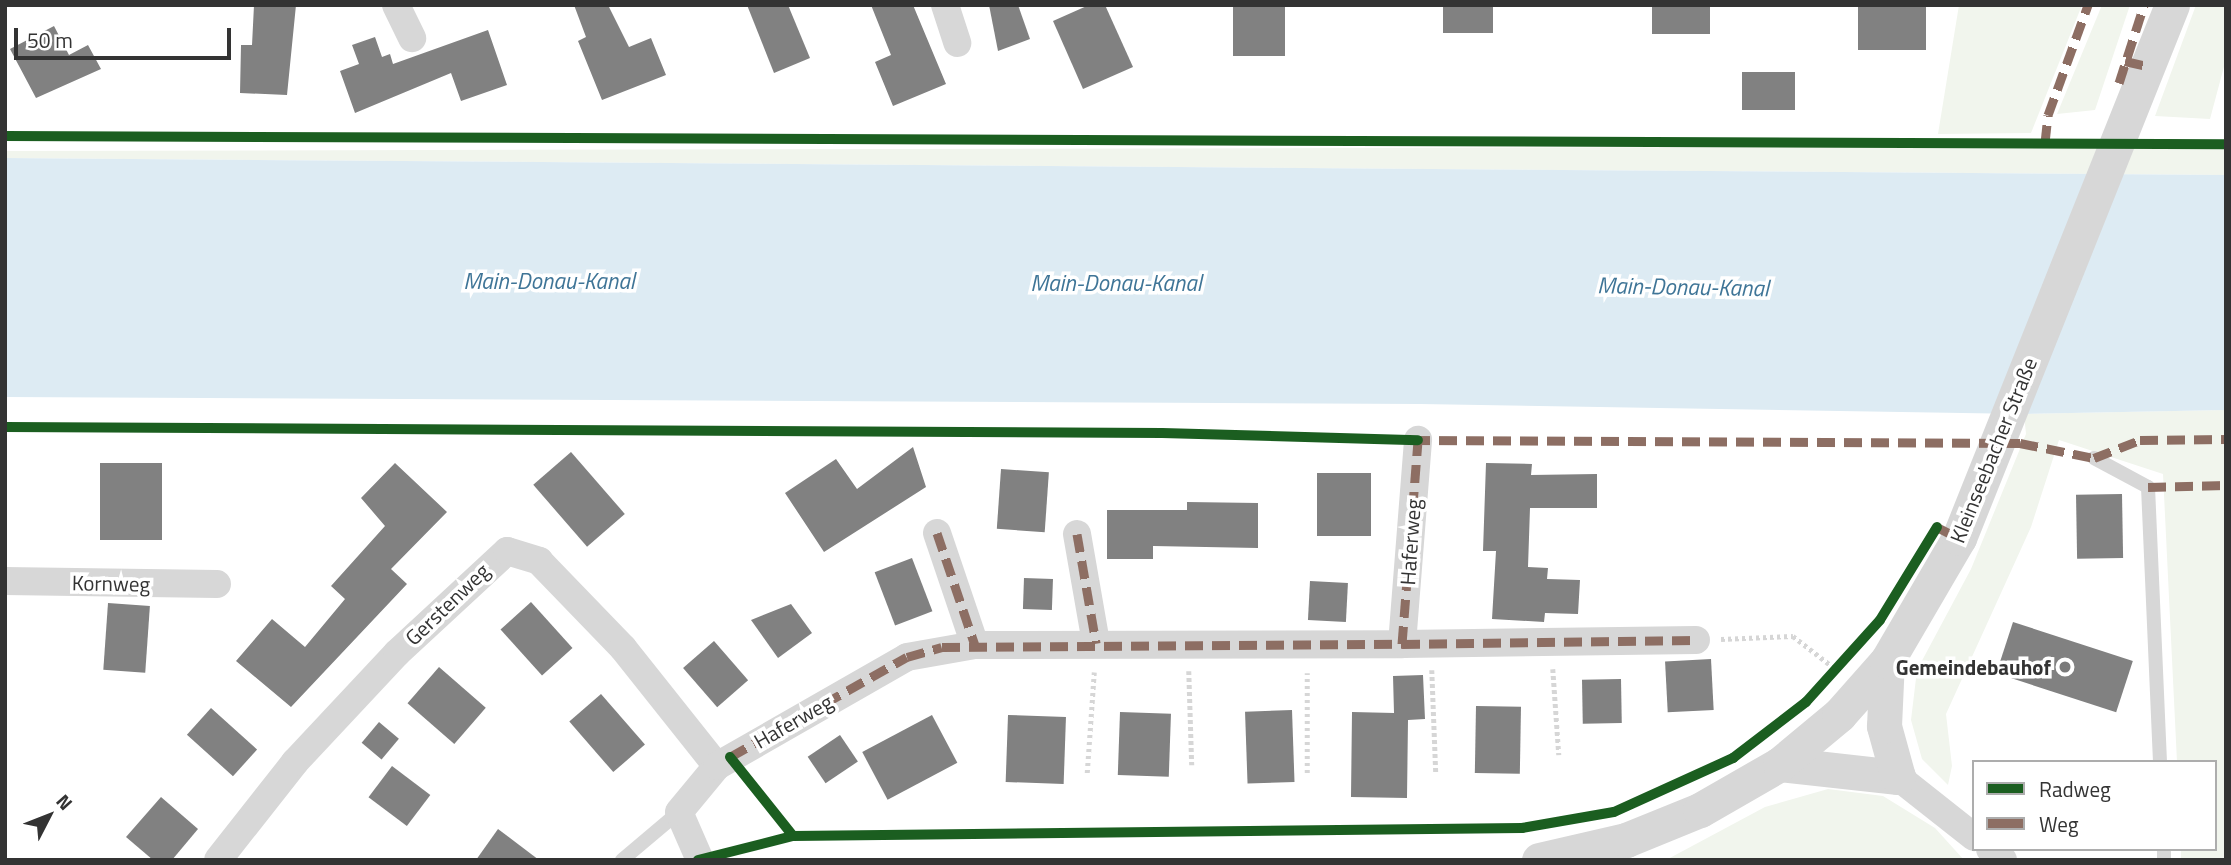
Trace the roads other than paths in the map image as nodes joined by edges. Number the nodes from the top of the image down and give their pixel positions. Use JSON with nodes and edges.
{"nodes":[{"id":1,"x":396,"y":5,"type":"edge"},
{"id":2,"x":945,"y":5,"type":"edge"},
{"id":3,"x":2172,"y":5,"type":"edge"},
{"id":4,"x":412,"y":38,"type":"dead end"},
{"id":5,"x":957,"y":43,"type":"dead end"},
{"id":6,"x":1418,"y":440,"type":"dead end"},
{"id":7,"x":2094,"y":458,"type":"dead end"},
{"id":8,"x":936,"y":533,"type":"dead end"},
{"id":9,"x":1077,"y":534,"type":"dead end"},
{"id":10,"x":5,"y":581,"type":"edge"},
{"id":11,"x":217,"y":584,"type":"dead end"},
{"id":12,"x":1696,"y":640,"type":"road end"},
{"id":13,"x":1096,"y":643,"type":"junction"},
{"id":14,"x":1402,"y":644,"type":"junction"},
{"id":15,"x":975,"y":645,"type":"junction"},
{"id":16,"x":1887,"y":661,"type":"junction"},
{"id":17,"x":2160,"y":760,"type":"edge"},
{"id":18,"x":1780,"y":764,"type":"junction"},
{"id":19,"x":717,"y":766,"type":"junction"},
{"id":20,"x":1898,"y":777,"type":"junction"},
{"id":21,"x":679,"y":812,"type":"junction"},
{"id":22,"x":1972,"y":835,"type":"edge"},
{"id":23,"x":218,"y":860,"type":"edge"},
{"id":24,"x":622,"y":860,"type":"edge"},
{"id":25,"x":700,"y":860,"type":"edge"},
{"id":26,"x":1539,"y":860,"type":"edge"}],
"edges":[{"from":1,"to":4,"type":"street"},
{"from":2,"to":5,"type":"street"},
{"from":3,"to":16,"type":"street","name":"Kleinseebacher Straße"},
{"from":6,"to":14,"type":"street","name":"Haferweg"},
{"from":7,"to":17,"type":"lane"},
{"from":8,"to":15,"type":"street"},
{"from":9,"to":13,"type":"street"},
{"from":10,"to":11,"type":"street","name":"Kornweg"},
{"from":12,"to":14,"type":"street","name":"Haferweg"},
{"from":13,"to":14,"type":"street","name":"Haferweg"},
{"from":13,"to":15,"type":"street","name":"Haferweg"},
{"from":15,"to":19,"type":"street","name":"Haferweg"},
{"from":16,"to":18,"type":"street","name":"Kleinseebacher Straße"},
{"from":16,"to":20,"type":"street"},
{"from":18,"to":20,"type":"street"},
{"from":18,"to":26,"type":"street","name":"Kleinseebacher Straße"},
{"from":19,"to":21,"type":"street","name":"Haferweg"},
{"from":19,"to":23,"type":"street","name":"Gerstenweg"},
{"from":20,"to":22,"type":"street"},
{"from":21,"to":24,"type":"lane"},
{"from":21,"to":25,"type":"street"}]}
